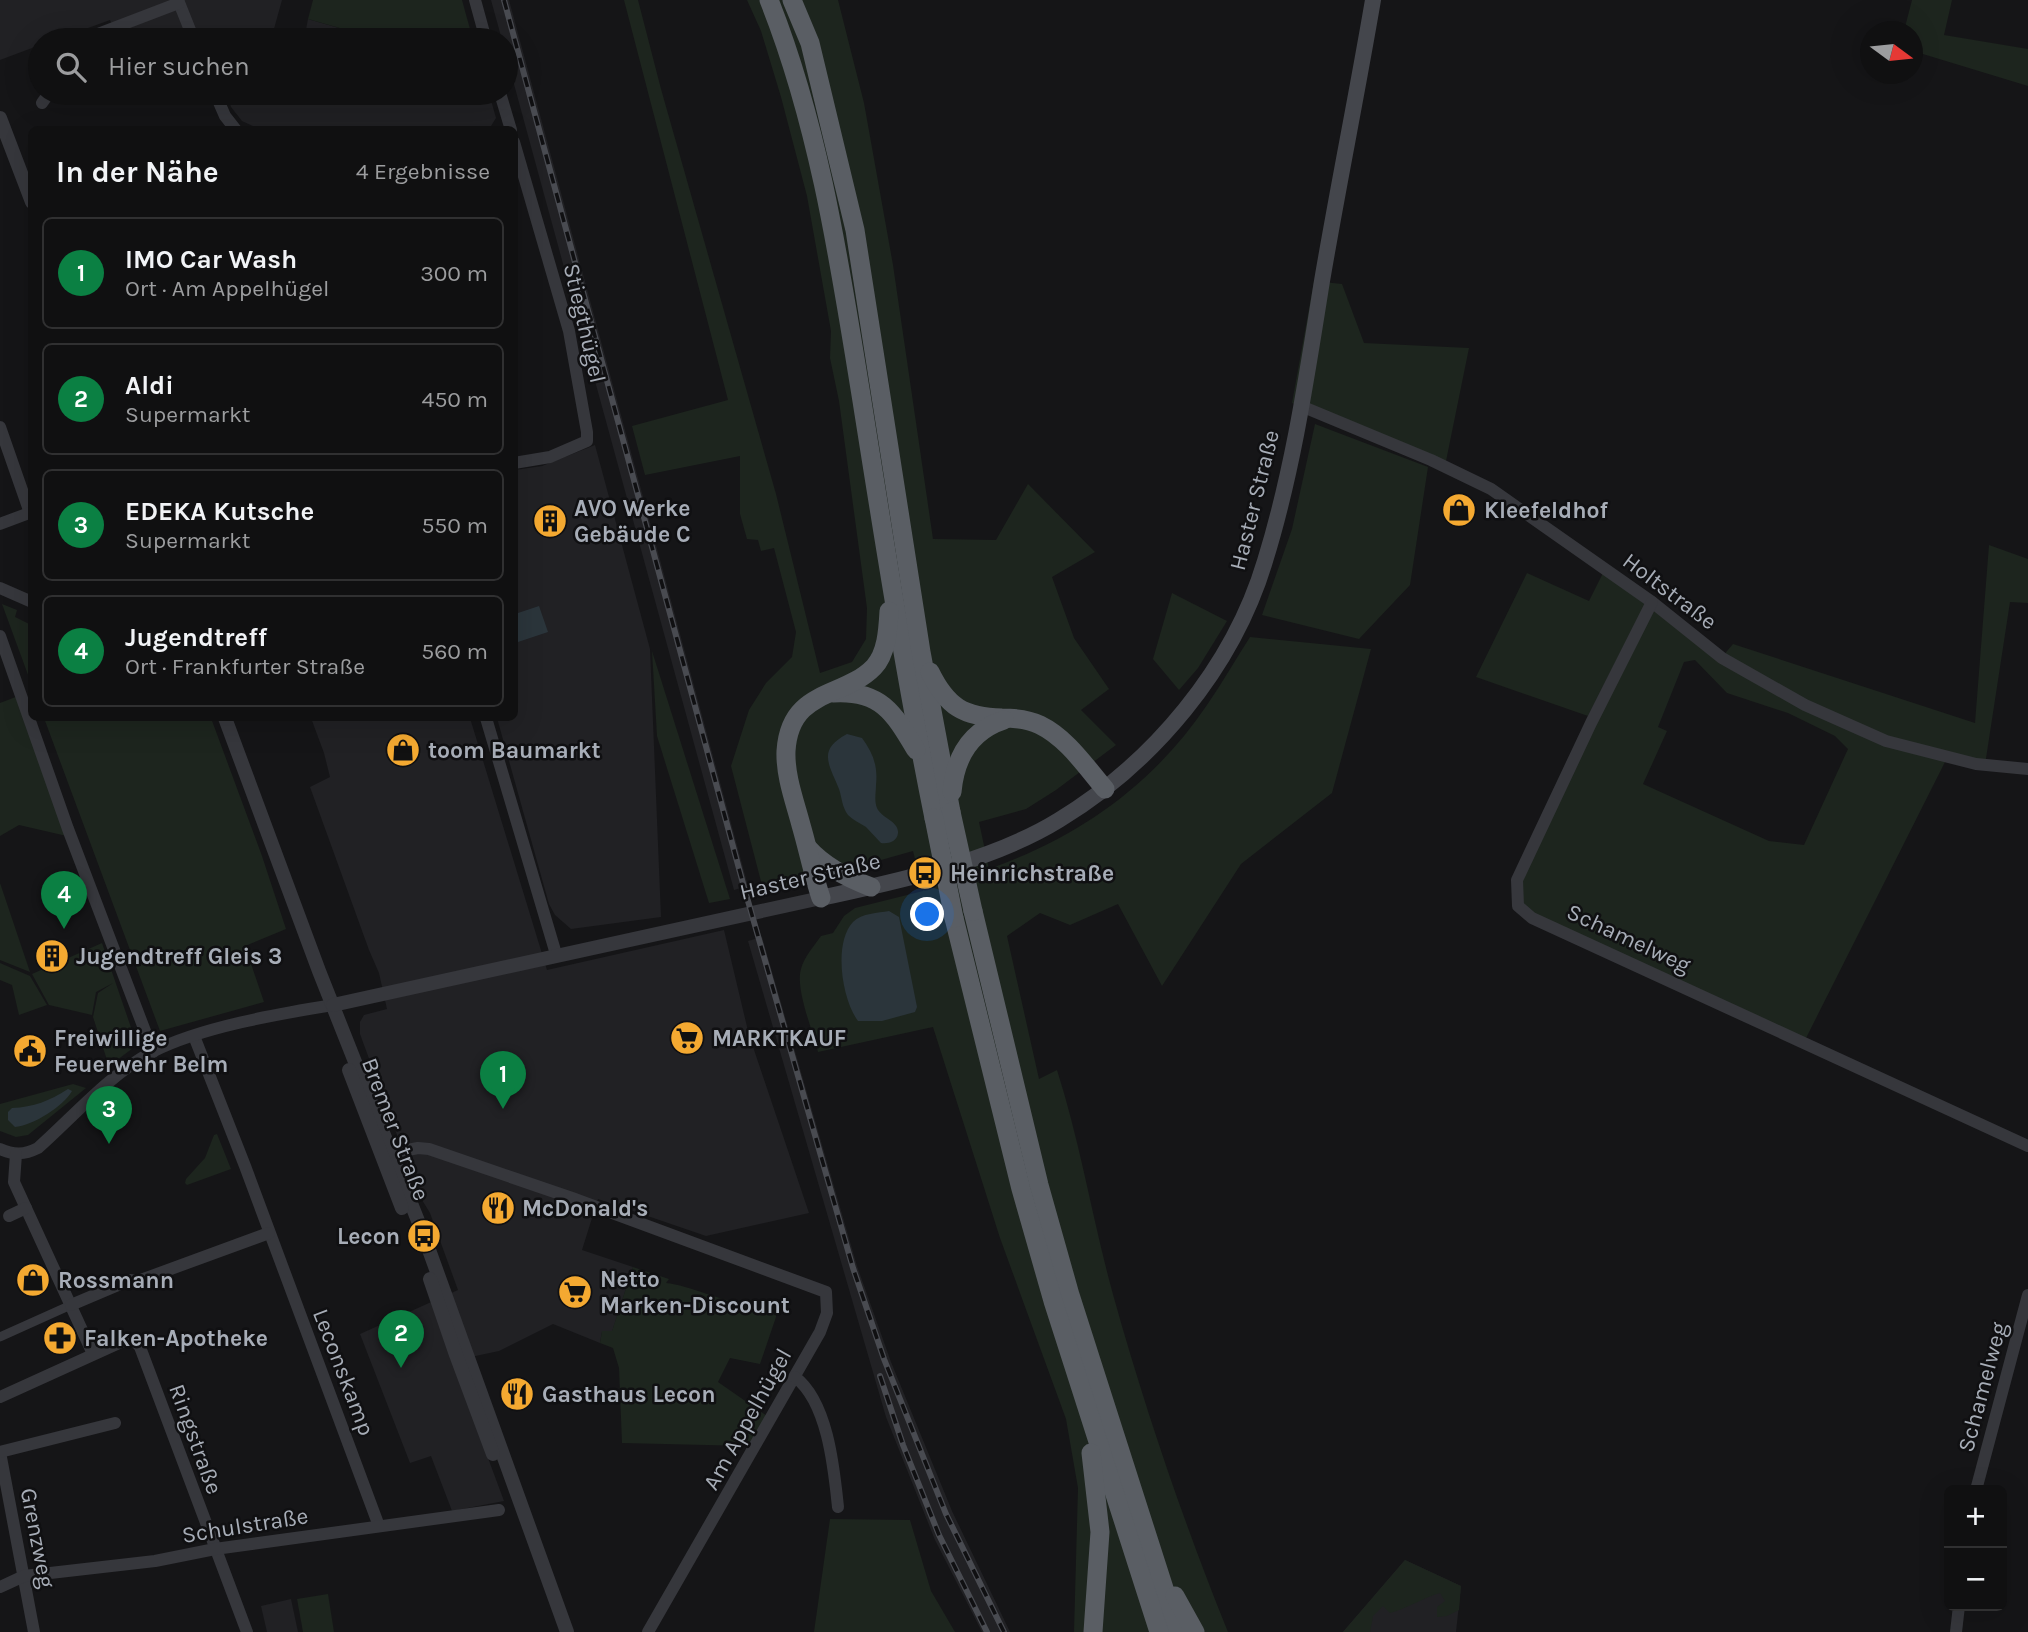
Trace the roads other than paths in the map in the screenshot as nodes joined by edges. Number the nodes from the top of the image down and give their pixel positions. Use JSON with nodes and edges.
{"nodes":[{"id":1,"x":474,"y":0,"type":"edge"},
{"id":2,"x":769,"y":0,"type":"edge"},
{"id":3,"x":792,"y":0,"type":"edge"},
{"id":4,"x":1373,"y":0,"type":"edge"},
{"id":5,"x":178,"y":1,"type":"edge"},
{"id":6,"x":112,"y":28,"type":"edge"},
{"id":7,"x":189,"y":28,"type":"edge"},
{"id":8,"x":482,"y":28,"type":"edge"},
{"id":9,"x":220,"y":105,"type":"edge"},
{"id":10,"x":504,"y":105,"type":"edge"},
{"id":11,"x":0,"y":118,"type":"edge"},
{"id":12,"x":233,"y":126,"type":"edge"},
{"id":13,"x":510,"y":126,"type":"edge"},
{"id":14,"x":518,"y":156,"type":"edge"},
{"id":15,"x":28,"y":192,"type":"edge"},
{"id":16,"x":1301,"y":406,"type":"junction"},
{"id":17,"x":0,"y":427,"type":"edge"},
{"id":18,"x":518,"y":462,"type":"edge"},
{"id":19,"x":28,"y":505,"type":"edge"},
{"id":20,"x":28,"y":514,"type":"edge"},
{"id":21,"x":0,"y":524,"type":"edge"},
{"id":22,"x":890,"y":582,"type":"junction"},
{"id":23,"x":0,"y":588,"type":"edge"},
{"id":24,"x":28,"y":600,"type":"edge"},
{"id":25,"x":1652,"y":602,"type":"junction"},
{"id":26,"x":1,"y":640,"type":"edge"},
{"id":27,"x":921,"y":652,"type":"junction"},
{"id":28,"x":828,"y":693,"type":"junction"},
{"id":29,"x":28,"y":716,"type":"edge"},
{"id":30,"x":1008,"y":718,"type":"junction"},
{"id":31,"x":30,"y":721,"type":"edge"},
{"id":32,"x":226,"y":721,"type":"edge"},
{"id":33,"x":487,"y":721,"type":"edge"},
{"id":34,"x":922,"y":762,"type":"junction"},
{"id":35,"x":2028,"y":769,"type":"edge"},
{"id":36,"x":1105,"y":789,"type":"junction"},
{"id":37,"x":942,"y":815,"type":"junction"},
{"id":38,"x":807,"y":847,"type":"junction"},
{"id":39,"x":871,"y":887,"type":"junction"},
{"id":40,"x":821,"y":898,"type":"junction"},
{"id":41,"x":556,"y":954,"type":"junction"},
{"id":42,"x":332,"y":1004,"type":"junction"},
{"id":43,"x":194,"y":1036,"type":"junction"},
{"id":44,"x":153,"y":1052,"type":"junction"},
{"id":45,"x":2028,"y":1146,"type":"edge"},
{"id":46,"x":0,"y":1149,"type":"edge"},
{"id":47,"x":392,"y":1153,"type":"junction"},
{"id":48,"x":16,"y":1154,"type":"junction"},
{"id":49,"x":26,"y":1208,"type":"junction"},
{"id":50,"x":5,"y":1218,"type":"edge"},
{"id":51,"x":269,"y":1233,"type":"junction"},
{"id":52,"x":2028,"y":1295,"type":"edge"},
{"id":53,"x":71,"y":1306,"type":"junction"},
{"id":54,"x":0,"y":1337,"type":"edge"},
{"id":55,"x":93,"y":1354,"type":"junction"},
{"id":56,"x":795,"y":1377,"type":"junction"},
{"id":57,"x":1082,"y":1396,"type":"junction"},
{"id":58,"x":0,"y":1397,"type":"edge"},
{"id":59,"x":115,"y":1423,"type":"dead end"},
{"id":60,"x":0,"y":1452,"type":"edge"},
{"id":61,"x":1977,"y":1485,"type":"edge"},
{"id":62,"x":838,"y":1507,"type":"dead end"},
{"id":63,"x":499,"y":1510,"type":"dead end"},
{"id":64,"x":379,"y":1526,"type":"junction"},
{"id":65,"x":533,"y":1541,"type":"junction"},
{"id":66,"x":215,"y":1549,"type":"junction"},
{"id":67,"x":1159,"y":1571,"type":"junction"},
{"id":68,"x":24,"y":1576,"type":"junction"},
{"id":69,"x":0,"y":1587,"type":"edge"},
{"id":70,"x":1958,"y":1611,"type":"edge"},
{"id":71,"x":34,"y":1632,"type":"edge"},
{"id":72,"x":247,"y":1632,"type":"edge"},
{"id":73,"x":567,"y":1632,"type":"edge"},
{"id":74,"x":648,"y":1632,"type":"edge"},
{"id":75,"x":1093,"y":1632,"type":"edge"},
{"id":76,"x":1159,"y":1632,"type":"edge"},
{"id":77,"x":1178,"y":1632,"type":"edge"},
{"id":78,"x":1195,"y":1632,"type":"edge"},
{"id":79,"x":1956,"y":1632,"type":"edge"}],
"edges":[{"from":1,"to":8,"type":"street"},
{"from":2,"to":22,"type":"highway"},
{"from":3,"to":27,"type":"highway"},
{"from":4,"to":16,"type":"main road","name":"Haster Straße"},
{"from":5,"to":6,"type":"street"},
{"from":5,"to":7,"type":"street"},
{"from":9,"to":12,"type":"street"},
{"from":10,"to":13,"type":"street"},
{"from":11,"to":15,"type":"street"},
{"from":14,"to":18,"type":"street","name":"Stiegthügel"},
{"from":16,"to":25,"type":"street","name":"Holtstraße"},
{"from":16,"to":36,"type":"main road","name":"Haster Straße"},
{"from":17,"to":19,"type":"street"},
{"from":20,"to":21,"type":"street"},
{"from":22,"to":28,"type":"highway"},
{"from":22,"to":34,"type":"highway"},
{"from":23,"to":24,"type":"street"},
{"from":25,"to":35,"type":"street","name":"Holtstraße"},
{"from":25,"to":45,"type":"street","name":"Schamelweg"},
{"from":26,"to":29,"type":"street"},
{"from":27,"to":30,"type":"highway"},
{"from":27,"to":37,"type":"highway"},
{"from":28,"to":34,"type":"highway"},
{"from":28,"to":38,"type":"highway"},
{"from":30,"to":36,"type":"highway"},
{"from":30,"to":37,"type":"highway"},
{"from":31,"to":44,"type":"street"},
{"from":32,"to":42,"type":"street","name":"Bremer Straße"},
{"from":33,"to":41,"type":"street"},
{"from":34,"to":37,"type":"highway"},
{"from":36,"to":39,"type":"main road","name":"Haster Straße"},
{"from":37,"to":57,"type":"highway","bridge":true},
{"from":37,"to":67,"type":"highway","bridge":true},
{"from":38,"to":39,"type":"highway"},
{"from":38,"to":40,"type":"highway"},
{"from":39,"to":40,"type":"main road","name":"Haster Straße"},
{"from":40,"to":41,"type":"street","name":"Haster Straße"},
{"from":41,"to":42,"type":"street","name":"Haster Straße"},
{"from":42,"to":43,"type":"street"},
{"from":42,"to":47,"type":"street","name":"Bremer Straße"},
{"from":42,"to":65,"type":"street","name":"Bremer Straße"},
{"from":43,"to":44,"type":"street"},
{"from":43,"to":51,"type":"street","name":"Leconskamp"},
{"from":44,"to":48,"type":"street"},
{"from":46,"to":48,"type":"street"},
{"from":47,"to":56,"type":"street","name":"Am Appelhügel"},
{"from":47,"to":65,"type":"street","name":"Bremer Straße"},
{"from":48,"to":49,"type":"street"},
{"from":49,"to":50,"type":"street"},
{"from":49,"to":53,"type":"street"},
{"from":51,"to":53,"type":"street"},
{"from":51,"to":64,"type":"street","name":"Leconskamp"},
{"from":52,"to":61,"type":"street","name":"Schamelweg"},
{"from":53,"to":54,"type":"street"},
{"from":53,"to":55,"type":"street"},
{"from":55,"to":58,"type":"street"},
{"from":55,"to":66,"type":"street","name":"Ringstraße"},
{"from":56,"to":62,"type":"street"},
{"from":56,"to":74,"type":"street","name":"Am Appelhügel"},
{"from":57,"to":75,"type":"highway"},
{"from":57,"to":76,"type":"highway"},
{"from":59,"to":60,"type":"street"},
{"from":60,"to":68,"type":"street","name":"Grenzweg"},
{"from":63,"to":64,"type":"street","name":"Schulstraße"},
{"from":64,"to":66,"type":"street","name":"Schulstraße"},
{"from":65,"to":73,"type":"street","name":"Bremer Straße"},
{"from":66,"to":68,"type":"street","name":"Schulstraße"},
{"from":66,"to":72,"type":"street","name":"Ringstraße"},
{"from":67,"to":77,"type":"highway"},
{"from":67,"to":78,"type":"highway"},
{"from":68,"to":69,"type":"street","name":"Schulstraße"},
{"from":68,"to":71,"type":"street","name":"Grenzweg"},
{"from":70,"to":79,"type":"street"}]}
